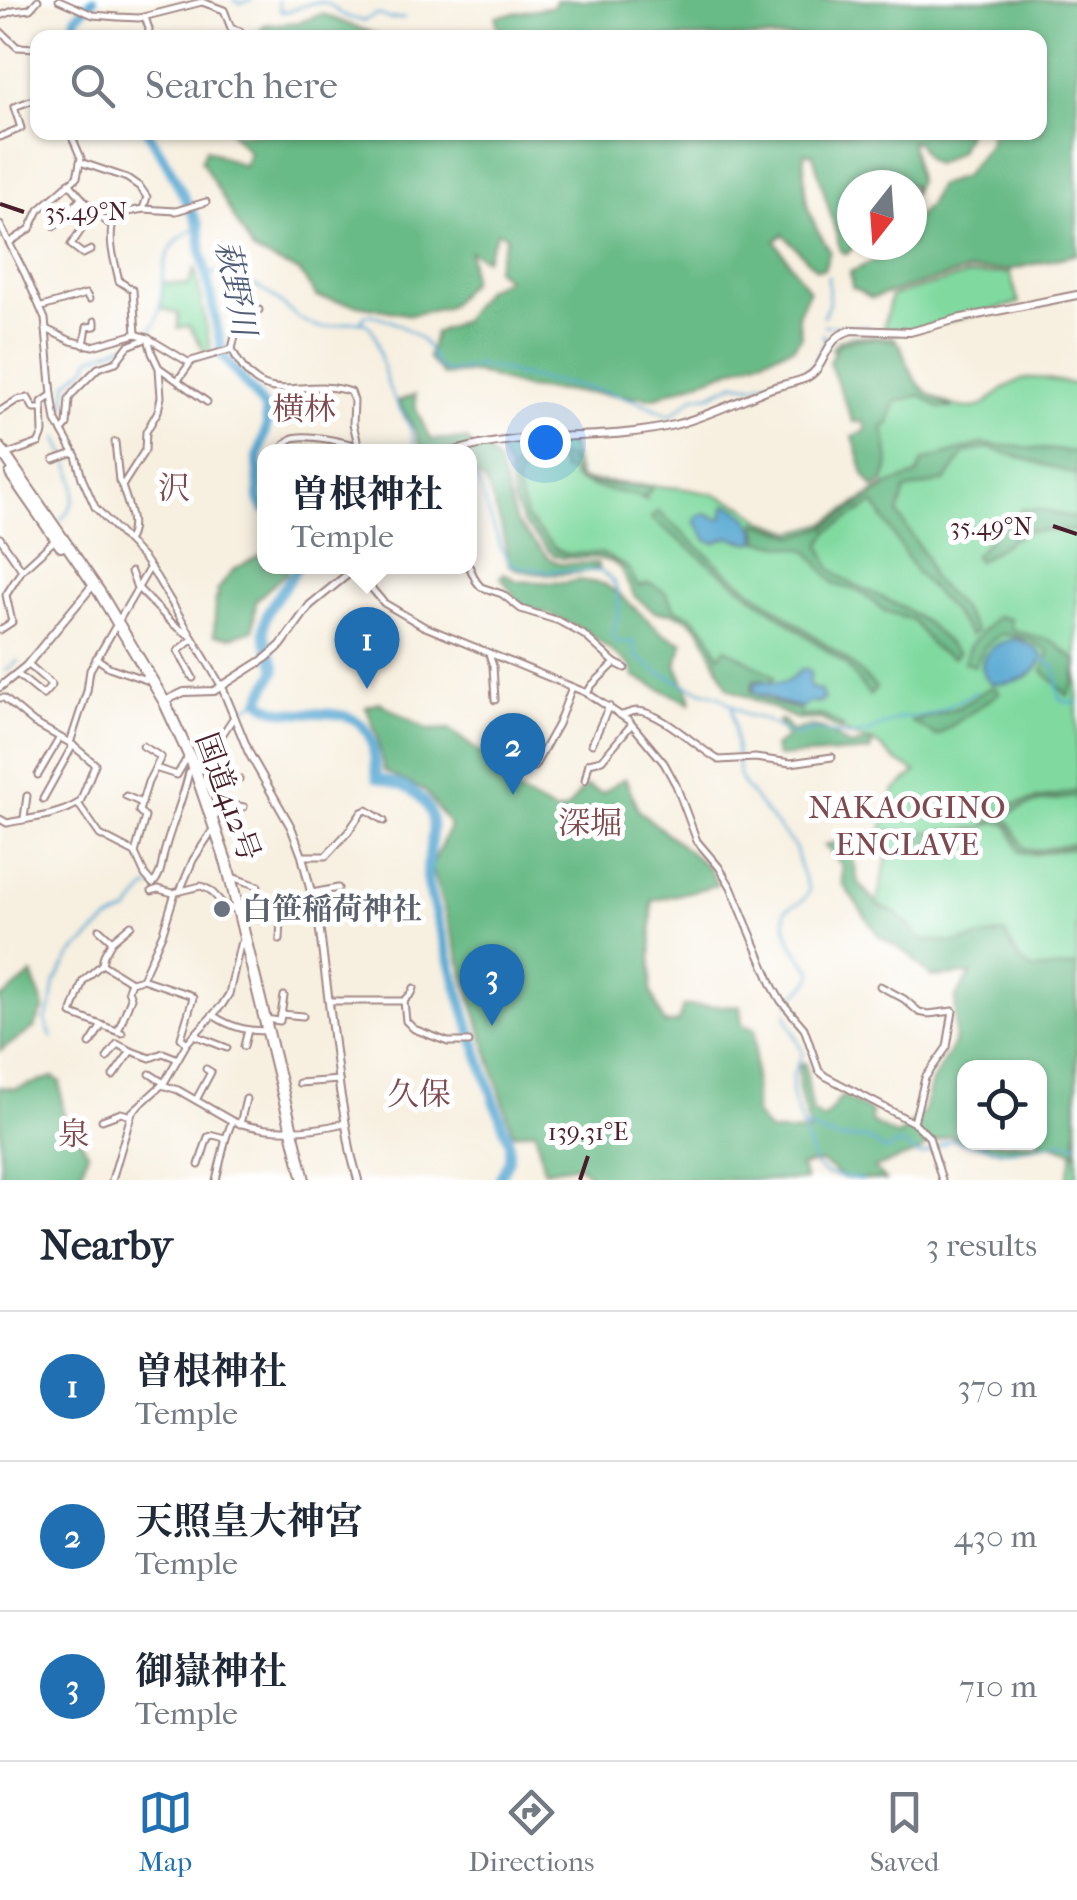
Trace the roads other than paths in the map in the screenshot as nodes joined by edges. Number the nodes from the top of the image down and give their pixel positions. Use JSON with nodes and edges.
{"nodes":[{"id":1,"x":38,"y":0,"type":"edge"},
{"id":2,"x":59,"y":0,"type":"edge"},
{"id":3,"x":76,"y":4,"type":"edge"},
{"id":4,"x":0,"y":16,"type":"edge"},
{"id":5,"x":144,"y":17,"type":"junction"},
{"id":6,"x":149,"y":30,"type":"edge"},
{"id":7,"x":237,"y":30,"type":"edge"},
{"id":8,"x":0,"y":31,"type":"edge"},
{"id":9,"x":30,"y":48,"type":"edge"},
{"id":10,"x":30,"y":101,"type":"edge"},
{"id":11,"x":0,"y":137,"type":"edge"},
{"id":12,"x":73,"y":140,"type":"edge"},
{"id":13,"x":80,"y":162,"type":"junction"},
{"id":14,"x":69,"y":183,"type":"junction"},
{"id":15,"x":82,"y":198,"type":"junction"},
{"id":16,"x":206,"y":202,"type":"dead end"},
{"id":17,"x":88,"y":203,"type":"junction"},
{"id":18,"x":143,"y":209,"type":"junction"},
{"id":19,"x":94,"y":212,"type":"junction"},
{"id":20,"x":0,"y":225,"type":"edge"},
{"id":21,"x":55,"y":226,"type":"dead end"},
{"id":22,"x":9,"y":242,"type":"junction"},
{"id":23,"x":91,"y":250,"type":"dead end"},
{"id":24,"x":117,"y":272,"type":"junction"},
{"id":25,"x":105,"y":278,"type":"dead end"},
{"id":26,"x":86,"y":294,"type":"dead end"},
{"id":27,"x":1077,"y":295,"type":"edge"},
{"id":28,"x":41,"y":308,"type":"junction"},
{"id":29,"x":258,"y":310,"type":"dead end"},
{"id":30,"x":95,"y":325,"type":"dead end"},
{"id":31,"x":46,"y":329,"type":"junction"},
{"id":32,"x":120,"y":333,"type":"dead end"},
{"id":33,"x":136,"y":334,"type":"junction"},
{"id":34,"x":146,"y":338,"type":"junction"},
{"id":35,"x":110,"y":342,"type":"junction"},
{"id":36,"x":84,"y":345,"type":"junction"},
{"id":37,"x":230,"y":350,"type":"junction"},
{"id":38,"x":191,"y":361,"type":"junction"},
{"id":39,"x":160,"y":368,"type":"junction"},
{"id":40,"x":178,"y":380,"type":"junction"},
{"id":41,"x":52,"y":394,"type":"junction"},
{"id":42,"x":207,"y":402,"type":"dead end"},
{"id":43,"x":42,"y":409,"type":"junction"},
{"id":44,"x":0,"y":411,"type":"edge"},
{"id":45,"x":62,"y":431,"type":"junction"},
{"id":46,"x":115,"y":442,"type":"dead end"},
{"id":47,"x":286,"y":444,"type":"edge"},
{"id":48,"x":343,"y":444,"type":"edge"},
{"id":49,"x":358,"y":444,"type":"edge"},
{"id":50,"x":477,"y":444,"type":"edge"},
{"id":51,"x":74,"y":453,"type":"junction"},
{"id":52,"x":1,"y":455,"type":"edge"},
{"id":53,"x":54,"y":460,"type":"dead end"},
{"id":54,"x":122,"y":486,"type":"junction"},
{"id":55,"x":0,"y":538,"type":"edge"},
{"id":56,"x":56,"y":540,"type":"junction"},
{"id":57,"x":127,"y":541,"type":"junction"},
{"id":58,"x":150,"y":567,"type":"junction"},
{"id":59,"x":22,"y":570,"type":"junction"},
{"id":60,"x":131,"y":572,"type":"dead end"},
{"id":61,"x":348,"y":574,"type":"edge"},
{"id":62,"x":362,"y":574,"type":"edge"},
{"id":63,"x":473,"y":574,"type":"edge"},
{"id":64,"x":92,"y":587,"type":"junction"},
{"id":65,"x":137,"y":588,"type":"junction"},
{"id":66,"x":117,"y":622,"type":"junction"},
{"id":67,"x":0,"y":630,"type":"edge"},
{"id":68,"x":192,"y":637,"type":"junction"},
{"id":69,"x":489,"y":654,"type":"junction"},
{"id":70,"x":96,"y":658,"type":"junction"},
{"id":71,"x":616,"y":663,"type":"junction"},
{"id":72,"x":28,"y":664,"type":"junction"},
{"id":73,"x":625,"y":668,"type":"dead end"},
{"id":74,"x":18,"y":674,"type":"junction"},
{"id":75,"x":152,"y":681,"type":"junction"},
{"id":76,"x":194,"y":685,"type":"junction"},
{"id":77,"x":0,"y":687,"type":"edge"},
{"id":78,"x":222,"y":687,"type":"junction"},
{"id":79,"x":572,"y":687,"type":"junction"},
{"id":80,"x":587,"y":693,"type":"junction"},
{"id":81,"x":0,"y":698,"type":"edge"},
{"id":82,"x":495,"y":700,"type":"dead end"},
{"id":83,"x":164,"y":702,"type":"junction"},
{"id":84,"x":609,"y":706,"type":"junction"},
{"id":85,"x":622,"y":715,"type":"junction"},
{"id":86,"x":234,"y":717,"type":"junction"},
{"id":87,"x":632,"y":724,"type":"junction"},
{"id":88,"x":59,"y":738,"type":"junction"},
{"id":89,"x":72,"y":744,"type":"junction"},
{"id":90,"x":592,"y":744,"type":"dead end"},
{"id":91,"x":142,"y":746,"type":"dead end"},
{"id":92,"x":189,"y":756,"type":"junction"},
{"id":93,"x":832,"y":757,"type":"dead end"},
{"id":94,"x":534,"y":767,"type":"dead end"},
{"id":95,"x":156,"y":768,"type":"junction"},
{"id":96,"x":195,"y":769,"type":"junction"},
{"id":97,"x":38,"y":776,"type":"dead end"},
{"id":98,"x":238,"y":779,"type":"dead end"},
{"id":99,"x":584,"y":780,"type":"dead end"},
{"id":100,"x":204,"y":783,"type":"junction"},
{"id":101,"x":27,"y":796,"type":"dead end"},
{"id":102,"x":126,"y":796,"type":"dead end"},
{"id":103,"x":43,"y":798,"type":"dead end"},
{"id":104,"x":217,"y":802,"type":"junction"},
{"id":105,"x":142,"y":803,"type":"junction"},
{"id":106,"x":78,"y":805,"type":"junction"},
{"id":107,"x":244,"y":807,"type":"dead end"},
{"id":108,"x":24,"y":818,"type":"junction"},
{"id":109,"x":0,"y":819,"type":"edge"},
{"id":110,"x":384,"y":821,"type":"dead end"},
{"id":111,"x":214,"y":822,"type":"junction"},
{"id":112,"x":135,"y":853,"type":"junction"},
{"id":113,"x":302,"y":856,"type":"junction"},
{"id":114,"x":230,"y":876,"type":"junction"},
{"id":115,"x":258,"y":886,"type":"dead end"},
{"id":116,"x":154,"y":888,"type":"junction"},
{"id":117,"x":338,"y":888,"type":"dead end"},
{"id":118,"x":178,"y":892,"type":"junction"},
{"id":119,"x":312,"y":892,"type":"junction"},
{"id":120,"x":239,"y":912,"type":"junction"},
{"id":121,"x":317,"y":913,"type":"junction"},
{"id":122,"x":282,"y":918,"type":"junction"},
{"id":123,"x":131,"y":925,"type":"dead end"},
{"id":124,"x":98,"y":929,"type":"dead end"},
{"id":125,"x":245,"y":940,"type":"junction"},
{"id":126,"x":280,"y":940,"type":"dead end"},
{"id":127,"x":112,"y":942,"type":"junction"},
{"id":128,"x":102,"y":964,"type":"junction"},
{"id":129,"x":142,"y":979,"type":"junction"},
{"id":130,"x":131,"y":982,"type":"junction"},
{"id":131,"x":880,"y":986,"type":"dead end"},
{"id":132,"x":414,"y":988,"type":"dead end"},
{"id":133,"x":284,"y":996,"type":"dead end"},
{"id":134,"x":404,"y":1001,"type":"junction"},
{"id":135,"x":329,"y":1002,"type":"junction"},
{"id":136,"x":281,"y":1014,"type":"junction"},
{"id":137,"x":214,"y":1016,"type":"junction"},
{"id":138,"x":300,"y":1018,"type":"dead end"},
{"id":139,"x":102,"y":1025,"type":"junction"},
{"id":140,"x":266,"y":1025,"type":"junction"},
{"id":141,"x":248,"y":1030,"type":"junction"},
{"id":142,"x":194,"y":1036,"type":"junction"},
{"id":143,"x":93,"y":1042,"type":"dead end"},
{"id":144,"x":187,"y":1042,"type":"junction"},
{"id":145,"x":469,"y":1042,"type":"dead end"},
{"id":146,"x":244,"y":1046,"type":"dead end"},
{"id":147,"x":224,"y":1048,"type":"dead end"},
{"id":148,"x":132,"y":1050,"type":"junction"},
{"id":149,"x":108,"y":1055,"type":"dead end"},
{"id":150,"x":178,"y":1059,"type":"junction"},
{"id":151,"x":210,"y":1072,"type":"dead end"},
{"id":152,"x":150,"y":1074,"type":"dead end"},
{"id":153,"x":116,"y":1075,"type":"dead end"},
{"id":154,"x":338,"y":1080,"type":"junction"},
{"id":155,"x":298,"y":1083,"type":"dead end"},
{"id":156,"x":163,"y":1084,"type":"junction"},
{"id":157,"x":246,"y":1099,"type":"dead end"},
{"id":158,"x":196,"y":1100,"type":"junction"},
{"id":159,"x":131,"y":1116,"type":"junction"},
{"id":160,"x":102,"y":1120,"type":"dead end"},
{"id":161,"x":914,"y":1122,"type":"junction"},
{"id":162,"x":236,"y":1123,"type":"junction"},
{"id":163,"x":345,"y":1123,"type":"junction"},
{"id":164,"x":292,"y":1130,"type":"junction"},
{"id":165,"x":226,"y":1138,"type":"junction"},
{"id":166,"x":199,"y":1165,"type":"dead end"},
{"id":167,"x":112,"y":1180,"type":"edge"},
{"id":168,"x":216,"y":1180,"type":"edge"},
{"id":169,"x":304,"y":1180,"type":"edge"},
{"id":170,"x":358,"y":1180,"type":"edge"},
{"id":171,"x":942,"y":1180,"type":"edge"}],
"edges":[{"from":1,"to":4,"type":"street"},
{"from":2,"to":3,"type":"street"},
{"from":3,"to":5,"type":"street"},
{"from":5,"to":6,"type":"street"},
{"from":5,"to":7,"type":"street"},
{"from":8,"to":9,"type":"street"},
{"from":10,"to":11,"type":"street"},
{"from":12,"to":13,"type":"street"},
{"from":13,"to":14,"type":"street"},
{"from":13,"to":18,"type":"street"},
{"from":14,"to":15,"type":"street"},
{"from":14,"to":22,"type":"street"},
{"from":15,"to":17,"type":"street"},
{"from":15,"to":21,"type":"street"},
{"from":16,"to":18,"type":"street"},
{"from":17,"to":18,"type":"street"},
{"from":17,"to":19,"type":"street"},
{"from":19,"to":23,"type":"street"},
{"from":19,"to":24,"type":"street"},
{"from":20,"to":22,"type":"street"},
{"from":22,"to":28,"type":"street"},
{"from":24,"to":25,"type":"street"},
{"from":24,"to":33,"type":"street"},
{"from":26,"to":28,"type":"street"},
{"from":27,"to":50,"type":"street"},
{"from":28,"to":31,"type":"street"},
{"from":29,"to":37,"type":"street"},
{"from":30,"to":36,"type":"street"},
{"from":31,"to":36,"type":"street"},
{"from":31,"to":41,"type":"street"},
{"from":32,"to":35,"type":"street"},
{"from":33,"to":34,"type":"street"},
{"from":33,"to":35,"type":"street"},
{"from":34,"to":38,"type":"street"},
{"from":34,"to":39,"type":"street"},
{"from":34,"to":45,"type":"street"},
{"from":35,"to":36,"type":"street"},
{"from":37,"to":38,"type":"street"},
{"from":37,"to":49,"type":"street"},
{"from":38,"to":40,"type":"street"},
{"from":39,"to":40,"type":"street"},
{"from":39,"to":54,"type":"street"},
{"from":40,"to":42,"type":"street"},
{"from":41,"to":43,"type":"street"},
{"from":41,"to":45,"type":"street"},
{"from":43,"to":44,"type":"street"},
{"from":43,"to":52,"type":"street"},
{"from":45,"to":51,"type":"street"},
{"from":46,"to":54,"type":"street"},
{"from":47,"to":48,"type":"street"},
{"from":51,"to":53,"type":"street"},
{"from":51,"to":57,"type":"street"},
{"from":52,"to":56,"type":"highway","name":"国道412号"},
{"from":52,"to":64,"type":"highway","name":"国道412号"},
{"from":54,"to":57,"type":"street"},
{"from":55,"to":59,"type":"street"},
{"from":56,"to":59,"type":"street"},
{"from":56,"to":64,"type":"highway","name":"国道412号"},
{"from":57,"to":58,"type":"street"},
{"from":58,"to":65,"type":"street"},
{"from":58,"to":68,"type":"street"},
{"from":59,"to":67,"type":"street"},
{"from":60,"to":65,"type":"street"},
{"from":61,"to":78,"type":"street"},
{"from":62,"to":69,"type":"street"},
{"from":63,"to":71,"type":"street"},
{"from":64,"to":66,"type":"highway","name":"国道412号"},
{"from":64,"to":72,"type":"street"},
{"from":65,"to":66,"type":"street"},
{"from":65,"to":68,"type":"street"},
{"from":66,"to":70,"type":"street"},
{"from":66,"to":75,"type":"highway","name":"国道412号"},
{"from":68,"to":76,"type":"street"},
{"from":68,"to":78,"type":"street"},
{"from":69,"to":79,"type":"street"},
{"from":69,"to":82,"type":"street"},
{"from":70,"to":75,"type":"street"},
{"from":70,"to":89,"type":"street"},
{"from":71,"to":73,"type":"street"},
{"from":71,"to":80,"type":"street"},
{"from":72,"to":74,"type":"street"},
{"from":72,"to":74,"type":"street"},
{"from":74,"to":77,"type":"street"},
{"from":75,"to":83,"type":"highway","name":"国道412号"},
{"from":76,"to":78,"type":"street"},
{"from":76,"to":83,"type":"street"},
{"from":78,"to":86,"type":"street"},
{"from":79,"to":80,"type":"street"},
{"from":79,"to":94,"type":"street"},
{"from":80,"to":84,"type":"street"},
{"from":81,"to":88,"type":"street"},
{"from":83,"to":92,"type":"highway","name":"国道412号"},
{"from":84,"to":85,"type":"street"},
{"from":84,"to":90,"type":"street"},
{"from":85,"to":87,"type":"street"},
{"from":85,"to":93,"type":"street"},
{"from":86,"to":100,"type":"street"},
{"from":86,"to":113,"type":"street"},
{"from":87,"to":99,"type":"street"},
{"from":87,"to":161,"type":"street"},
{"from":88,"to":89,"type":"street"},
{"from":88,"to":97,"type":"street"},
{"from":89,"to":103,"type":"street"},
{"from":89,"to":106,"type":"street"},
{"from":91,"to":95,"type":"street"},
{"from":92,"to":95,"type":"street"},
{"from":92,"to":96,"type":"highway","name":"国道412号"},
{"from":95,"to":105,"type":"street"},
{"from":96,"to":100,"type":"highway","name":"国道412号"},
{"from":96,"to":116,"type":"street"},
{"from":98,"to":100,"type":"street"},
{"from":100,"to":104,"type":"street"},
{"from":100,"to":111,"type":"highway","name":"国道412号"},
{"from":101,"to":108,"type":"street"},
{"from":102,"to":105,"type":"street"},
{"from":104,"to":107,"type":"street"},
{"from":104,"to":111,"type":"street"},
{"from":105,"to":112,"type":"street"},
{"from":106,"to":108,"type":"street"},
{"from":106,"to":112,"type":"street"},
{"from":108,"to":109,"type":"street"},
{"from":110,"to":113,"type":"street"},
{"from":111,"to":114,"type":"highway","name":"国道412号"},
{"from":111,"to":118,"type":"street"},
{"from":112,"to":116,"type":"street"},
{"from":113,"to":119,"type":"street"},
{"from":114,"to":115,"type":"street"},
{"from":114,"to":120,"type":"highway","name":"国道412号"},
{"from":116,"to":118,"type":"street"},
{"from":117,"to":119,"type":"street"},
{"from":118,"to":120,"type":"street"},
{"from":118,"to":129,"type":"street"},
{"from":119,"to":121,"type":"street"},
{"from":120,"to":122,"type":"street"},
{"from":120,"to":125,"type":"highway","name":"国道412号"},
{"from":121,"to":122,"type":"street"},
{"from":121,"to":135,"type":"street"},
{"from":122,"to":126,"type":"street"},
{"from":123,"to":127,"type":"street"},
{"from":124,"to":127,"type":"street"},
{"from":125,"to":137,"type":"street"},
{"from":125,"to":140,"type":"highway","name":"国道412号"},
{"from":127,"to":128,"type":"street"},
{"from":128,"to":130,"type":"street"},
{"from":128,"to":139,"type":"street"},
{"from":129,"to":130,"type":"street"},
{"from":129,"to":144,"type":"street"},
{"from":130,"to":139,"type":"street"},
{"from":131,"to":161,"type":"street"},
{"from":132,"to":134,"type":"street"},
{"from":133,"to":136,"type":"street"},
{"from":134,"to":135,"type":"street"},
{"from":134,"to":145,"type":"street"},
{"from":135,"to":154,"type":"street"},
{"from":136,"to":138,"type":"street"},
{"from":136,"to":140,"type":"street"},
{"from":137,"to":141,"type":"street"},
{"from":137,"to":142,"type":"street"},
{"from":139,"to":143,"type":"street"},
{"from":140,"to":141,"type":"street"},
{"from":140,"to":164,"type":"highway","name":"国道412号"},
{"from":141,"to":146,"type":"street"},
{"from":142,"to":144,"type":"street"},
{"from":142,"to":147,"type":"street"},
{"from":144,"to":150,"type":"street"},
{"from":148,"to":149,"type":"street"},
{"from":148,"to":150,"type":"street"},
{"from":148,"to":153,"type":"street"},
{"from":150,"to":156,"type":"street"},
{"from":151,"to":158,"type":"street"},
{"from":152,"to":156,"type":"street"},
{"from":154,"to":155,"type":"street"},
{"from":154,"to":163,"type":"street"},
{"from":156,"to":158,"type":"street"},
{"from":156,"to":159,"type":"street"},
{"from":157,"to":162,"type":"street"},
{"from":158,"to":162,"type":"street"},
{"from":159,"to":160,"type":"street"},
{"from":159,"to":167,"type":"street"},
{"from":161,"to":171,"type":"street"},
{"from":162,"to":164,"type":"street"},
{"from":162,"to":165,"type":"street"},
{"from":163,"to":164,"type":"street"},
{"from":163,"to":170,"type":"street"},
{"from":164,"to":169,"type":"highway","name":"国道412号"},
{"from":165,"to":166,"type":"street"},
{"from":165,"to":168,"type":"street"}]}
